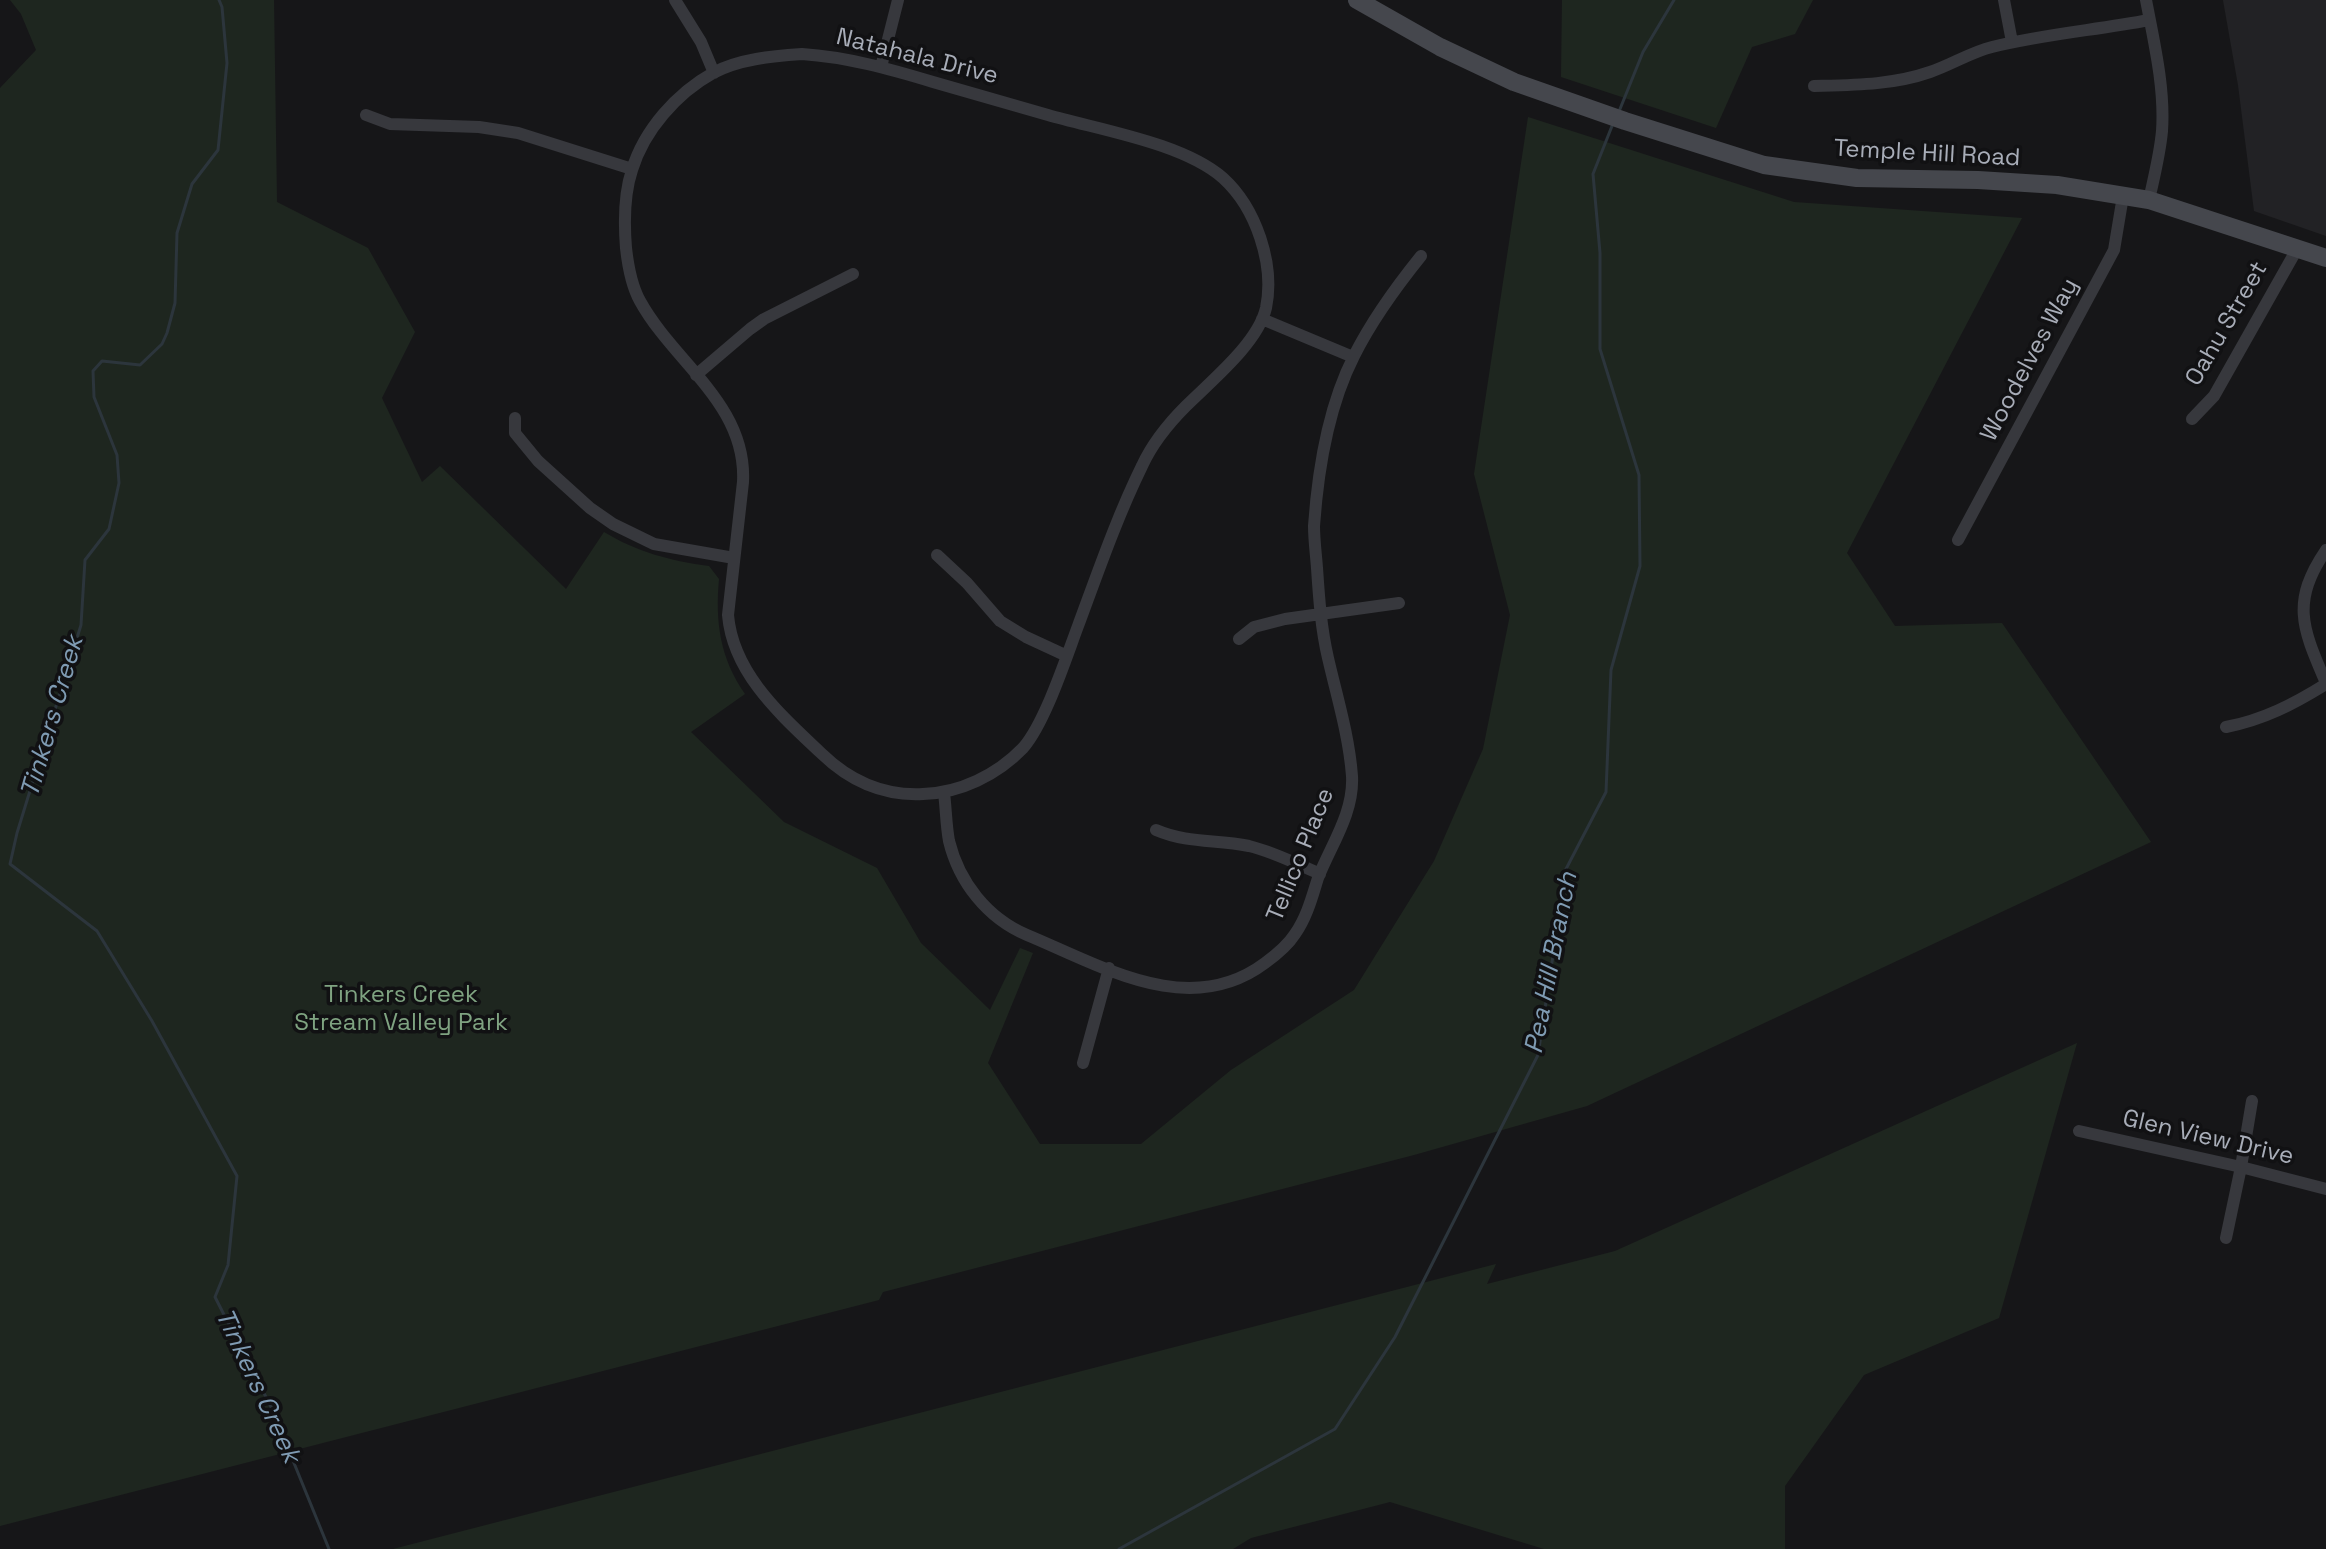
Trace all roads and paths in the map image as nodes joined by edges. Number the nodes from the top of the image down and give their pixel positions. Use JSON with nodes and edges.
{"nodes":[{"id":1,"x":675,"y":0,"type":"edge"},
{"id":2,"x":898,"y":0,"type":"edge"},
{"id":3,"x":1357,"y":0,"type":"edge"},
{"id":4,"x":2004,"y":0,"type":"edge"},
{"id":5,"x":2146,"y":0,"type":"edge"},
{"id":6,"x":2149,"y":20,"type":"junction"},
{"id":7,"x":2012,"y":42,"type":"junction"},
{"id":8,"x":881,"y":67,"type":"junction"},
{"id":9,"x":714,"y":73,"type":"junction"},
{"id":10,"x":1814,"y":86,"type":"dead end"},
{"id":11,"x":366,"y":115,"type":"dead end"},
{"id":12,"x":632,"y":169,"type":"junction"},
{"id":13,"x":2123,"y":196,"type":"junction"},
{"id":14,"x":2149,"y":200,"type":"junction"},
{"id":15,"x":2297,"y":249,"type":"junction"},
{"id":16,"x":1421,"y":256,"type":"dead end"},
{"id":17,"x":2326,"y":258,"type":"edge"},
{"id":18,"x":853,"y":274,"type":"dead end"},
{"id":19,"x":1262,"y":319,"type":"junction"},
{"id":20,"x":1353,"y":357,"type":"junction"},
{"id":21,"x":696,"y":375,"type":"junction"},
{"id":22,"x":515,"y":418,"type":"dead end"},
{"id":23,"x":2192,"y":419,"type":"dead end"},
{"id":24,"x":1958,"y":540,"type":"dead end"},
{"id":25,"x":2326,"y":550,"type":"edge"},
{"id":26,"x":937,"y":555,"type":"dead end"},
{"id":27,"x":734,"y":558,"type":"junction"},
{"id":28,"x":1399,"y":603,"type":"dead end"},
{"id":29,"x":1320,"y":613,"type":"junction"},
{"id":30,"x":1239,"y":639,"type":"dead end"},
{"id":31,"x":1067,"y":656,"type":"junction"},
{"id":32,"x":2326,"y":684,"type":"edge"},
{"id":33,"x":2226,"y":727,"type":"dead end"},
{"id":34,"x":944,"y":793,"type":"junction"},
{"id":35,"x":1156,"y":830,"type":"dead end"},
{"id":36,"x":1320,"y":874,"type":"junction"},
{"id":37,"x":1109,"y":968,"type":"junction"},
{"id":38,"x":1083,"y":1063,"type":"dead end"},
{"id":39,"x":2252,"y":1101,"type":"dead end"},
{"id":40,"x":2079,"y":1131,"type":"dead end"},
{"id":41,"x":2241,"y":1167,"type":"junction"},
{"id":42,"x":2326,"y":1189,"type":"edge"},
{"id":43,"x":2226,"y":1238,"type":"dead end"}],
"edges":[{"from":1,"to":9,"type":"street"},
{"from":2,"to":8,"type":"street"},
{"from":3,"to":13,"type":"main road","name":"Temple Hill Road"},
{"from":4,"to":7,"type":"street"},
{"from":5,"to":6,"type":"street"},
{"from":6,"to":7,"type":"street"},
{"from":6,"to":14,"type":"street"},
{"from":7,"to":10,"type":"street"},
{"from":8,"to":9,"type":"street","name":"Natahala Drive"},
{"from":8,"to":19,"type":"street","name":"Natahala Drive"},
{"from":9,"to":12,"type":"street","name":"Natahala Drive"},
{"from":11,"to":12,"type":"street"},
{"from":12,"to":21,"type":"street","name":"Natahala Drive"},
{"from":13,"to":14,"type":"main road","name":"Temple Hill Road"},
{"from":13,"to":24,"type":"street","name":"Woodelves Way"},
{"from":14,"to":15,"type":"main road","name":"Temple Hill Road"},
{"from":15,"to":17,"type":"main road","name":"Temple Hill Road"},
{"from":15,"to":23,"type":"street","name":"Oahu Street"},
{"from":16,"to":20,"type":"street","name":"Tellico Place"},
{"from":18,"to":21,"type":"street"},
{"from":19,"to":20,"type":"street"},
{"from":19,"to":31,"type":"street","name":"Natahala Drive"},
{"from":20,"to":29,"type":"street","name":"Tellico Place"},
{"from":21,"to":27,"type":"street","name":"Natahala Drive"},
{"from":22,"to":27,"type":"street"},
{"from":25,"to":32,"type":"street"},
{"from":26,"to":31,"type":"street"},
{"from":27,"to":34,"type":"street","name":"Natahala Drive"},
{"from":28,"to":29,"type":"street"},
{"from":29,"to":30,"type":"street"},
{"from":29,"to":36,"type":"street","name":"Tellico Place"},
{"from":31,"to":34,"type":"street","name":"Natahala Drive"},
{"from":32,"to":33,"type":"street"},
{"from":34,"to":37,"type":"street","name":"Tellico Place"},
{"from":35,"to":36,"type":"street"},
{"from":36,"to":37,"type":"street","name":"Tellico Place"},
{"from":37,"to":38,"type":"street"},
{"from":39,"to":41,"type":"street"},
{"from":40,"to":41,"type":"street","name":"Glen View Drive"},
{"from":41,"to":42,"type":"street","name":"Glen View Drive"},
{"from":41,"to":43,"type":"street"}]}
